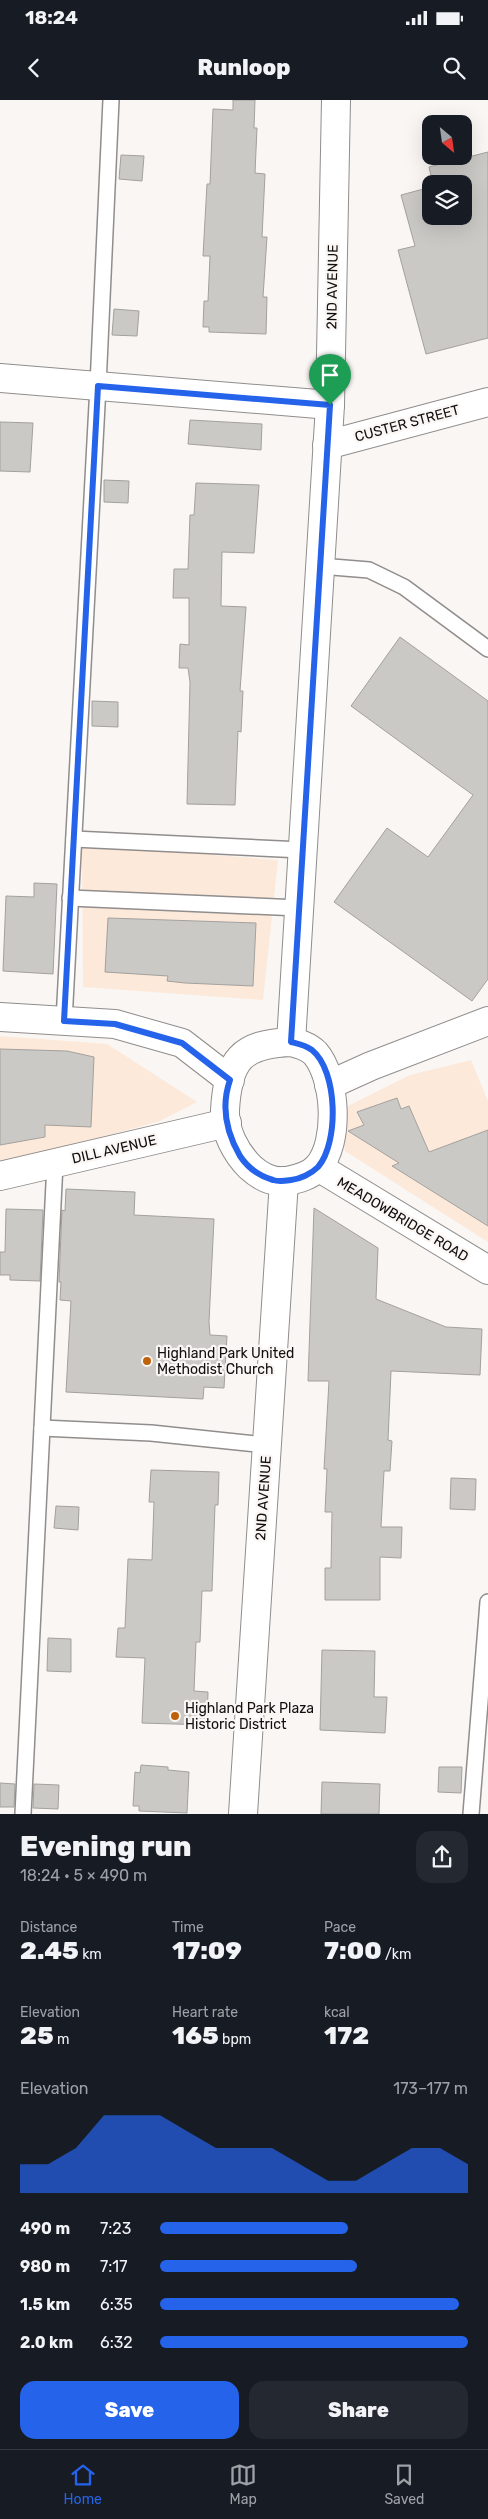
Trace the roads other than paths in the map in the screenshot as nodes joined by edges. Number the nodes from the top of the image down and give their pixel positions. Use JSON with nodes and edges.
{"nodes":[{"id":1,"x":111,"y":100,"type":"edge"},
{"id":2,"x":336,"y":100,"type":"edge"},
{"id":3,"x":0,"y":378,"type":"edge"},
{"id":4,"x":98,"y":386,"type":"junction"},
{"id":5,"x":488,"y":402,"type":"edge"},
{"id":6,"x":330,"y":405,"type":"junction"},
{"id":7,"x":327,"y":445,"type":"junction"},
{"id":8,"x":320,"y":566,"type":"junction"},
{"id":9,"x":488,"y":649,"type":"edge"},
{"id":10,"x":74,"y":839,"type":"junction"},
{"id":11,"x":302,"y":850,"type":"junction"},
{"id":12,"x":70,"y":898,"type":"junction"},
{"id":13,"x":299,"y":908,"type":"junction"},
{"id":14,"x":0,"y":1017,"type":"edge"},
{"id":15,"x":64,"y":1021,"type":"junction"},
{"id":16,"x":488,"y":1021,"type":"edge"},
{"id":17,"x":291,"y":1042,"type":"junction"},
{"id":18,"x":230,"y":1080,"type":"junction"},
{"id":19,"x":329,"y":1085,"type":"junction"},
{"id":20,"x":227,"y":1123,"type":"junction"},
{"id":21,"x":54,"y":1163,"type":"junction"},
{"id":22,"x":318,"y":1167,"type":"junction"},
{"id":23,"x":0,"y":1176,"type":"edge"},
{"id":24,"x":284,"y":1181,"type":"junction"},
{"id":25,"x":488,"y":1270,"type":"edge"},
{"id":26,"x":42,"y":1428,"type":"junction"},
{"id":27,"x":266,"y":1444,"type":"junction"},
{"id":28,"x":488,"y":1602,"type":"edge"},
{"id":29,"x":23,"y":1814,"type":"edge"},
{"id":30,"x":242,"y":1814,"type":"edge"},
{"id":31,"x":471,"y":1814,"type":"edge"}],
"edges":[{"from":1,"to":4,"type":"lane"},
{"from":2,"to":6,"type":"street","name":"2ND AVENUE"},
{"from":3,"to":4,"type":"street"},
{"from":4,"to":6,"type":"street"},
{"from":4,"to":10,"type":"lane"},
{"from":5,"to":7,"type":"street","name":"CUSTER STREET"},
{"from":6,"to":7,"type":"street","name":"2ND AVENUE"},
{"from":7,"to":8,"type":"street","name":"2ND AVENUE"},
{"from":8,"to":9,"type":"lane"},
{"from":8,"to":11,"type":"street","name":"2ND AVENUE"},
{"from":10,"to":11,"type":"lane"},
{"from":10,"to":12,"type":"lane"},
{"from":11,"to":13,"type":"street","name":"2ND AVENUE"},
{"from":12,"to":13,"type":"lane"},
{"from":12,"to":15,"type":"lane"},
{"from":13,"to":17,"type":"street","name":"2ND AVENUE"},
{"from":14,"to":15,"type":"street"},
{"from":15,"to":18,"type":"street"},
{"from":16,"to":19,"type":"street"},
{"from":17,"to":18,"type":"street"},
{"from":17,"to":19,"type":"street"},
{"from":18,"to":20,"type":"street"},
{"from":19,"to":22,"type":"street"},
{"from":20,"to":21,"type":"street","name":"DILL AVENUE"},
{"from":20,"to":24,"type":"street"},
{"from":21,"to":23,"type":"street","name":"DILL AVENUE"},
{"from":21,"to":26,"type":"lane"},
{"from":22,"to":24,"type":"street"},
{"from":22,"to":25,"type":"street","name":"MEADOWBRIDGE ROAD"},
{"from":24,"to":27,"type":"street","name":"2ND AVENUE"},
{"from":26,"to":27,"type":"lane"},
{"from":26,"to":29,"type":"lane"},
{"from":27,"to":30,"type":"street","name":"2ND AVENUE"},
{"from":28,"to":31,"type":"lane"}]}
